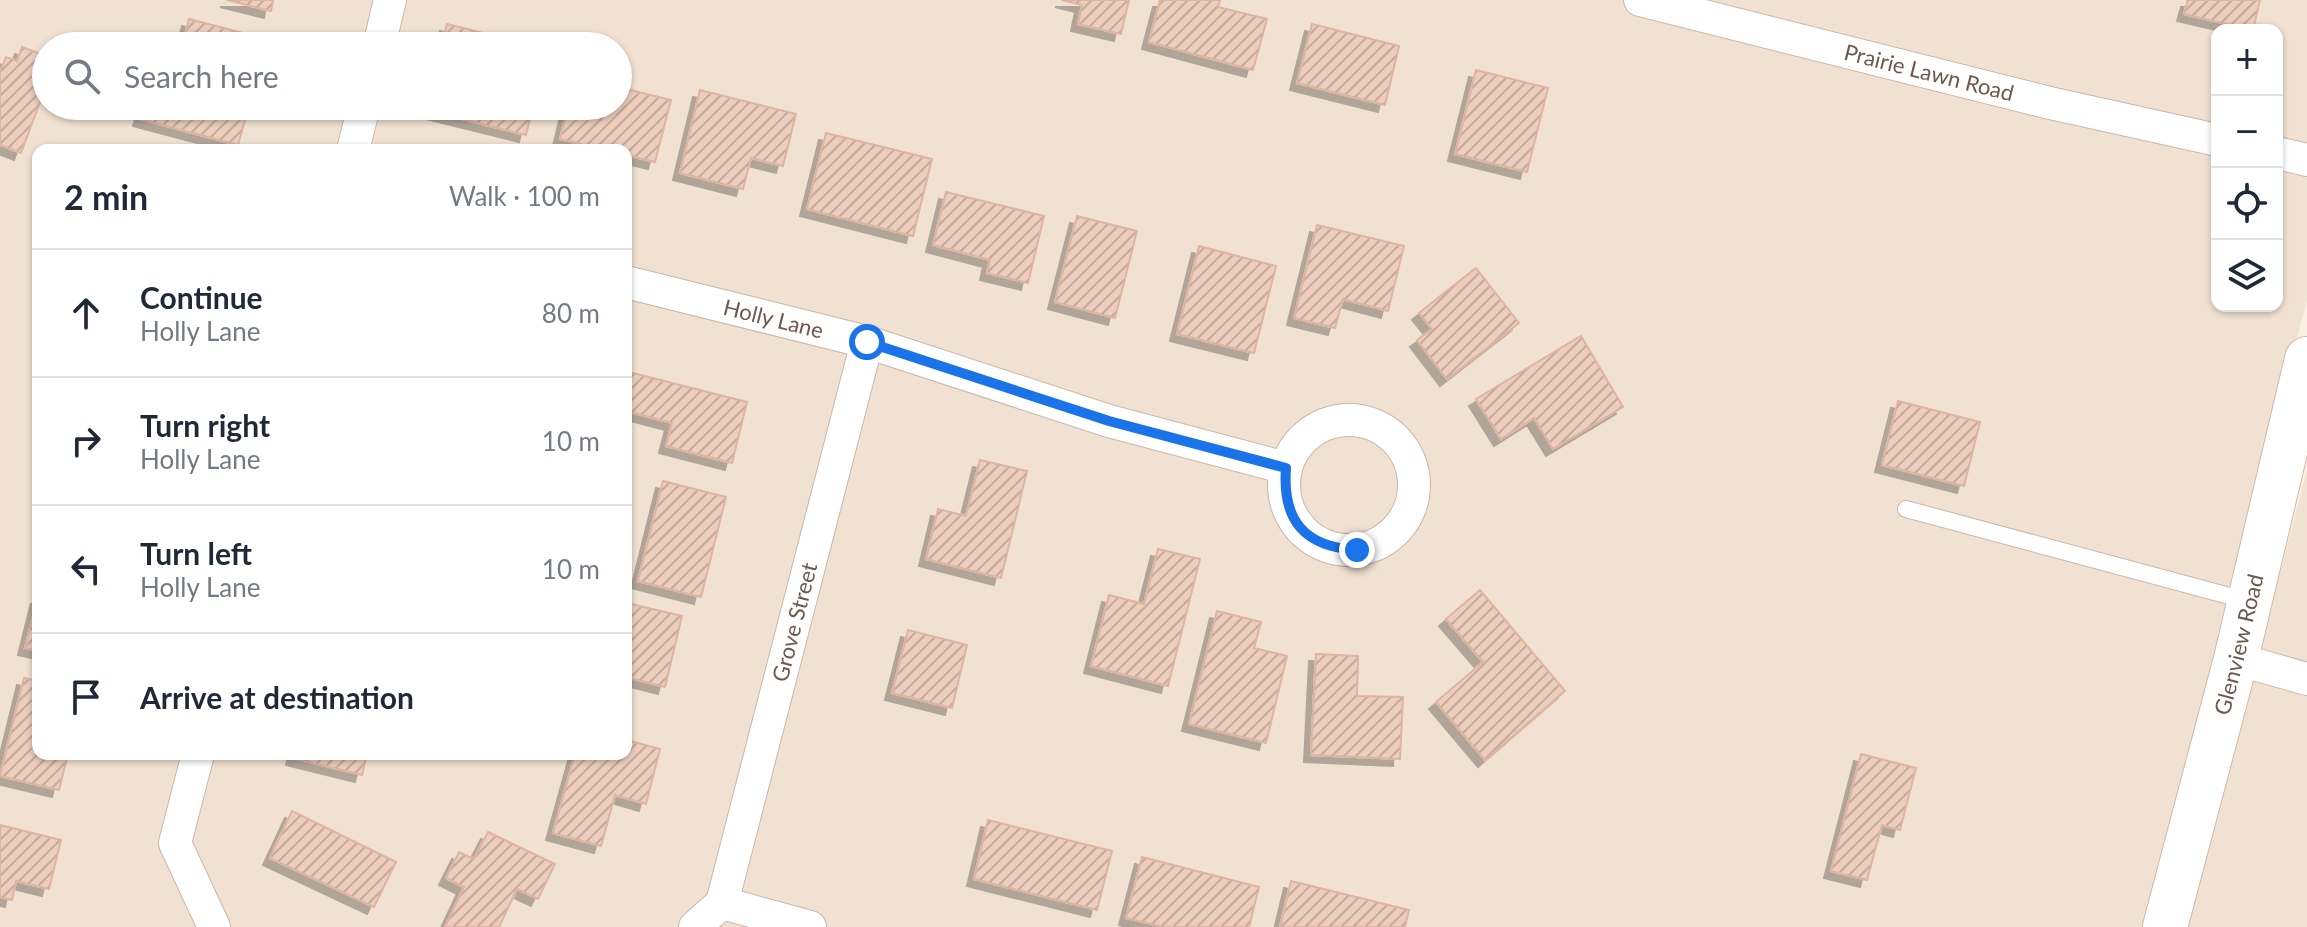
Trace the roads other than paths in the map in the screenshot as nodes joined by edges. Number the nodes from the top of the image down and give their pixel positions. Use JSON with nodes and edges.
{"nodes":[{"id":1,"x":390,"y":0,"type":"edge"},
{"id":2,"x":1640,"y":0,"type":"edge"},
{"id":3,"x":382,"y":32,"type":"edge"},
{"id":4,"x":360,"y":120,"type":"edge"},
{"id":5,"x":2211,"y":139,"type":"edge"},
{"id":6,"x":354,"y":144,"type":"edge"},
{"id":7,"x":2283,"y":154,"type":"edge"},
{"id":8,"x":2307,"y":160,"type":"edge"},
{"id":9,"x":632,"y":283,"type":"edge"},
{"id":10,"x":867,"y":342,"type":"junction"},
{"id":11,"x":2307,"y":359,"type":"edge"},
{"id":12,"x":1286,"y":468,"type":"junction"},
{"id":13,"x":1906,"y":509,"type":"dead end"},
{"id":14,"x":2249,"y":602,"type":"junction"},
{"id":15,"x":2236,"y":659,"type":"junction"},
{"id":16,"x":2307,"y":679,"type":"edge"},
{"id":17,"x":196,"y":760,"type":"edge"},
{"id":18,"x":722,"y":903,"type":"junction"},
{"id":19,"x":214,"y":927,"type":"edge"},
{"id":20,"x":695,"y":927,"type":"edge"},
{"id":21,"x":810,"y":927,"type":"edge"},
{"id":22,"x":2165,"y":927,"type":"edge"}],
"edges":[{"from":1,"to":3,"type":"street"},
{"from":2,"to":5,"type":"street","name":"Prairie Lawn Road"},
{"from":4,"to":6,"type":"street"},
{"from":7,"to":8,"type":"street"},
{"from":9,"to":10,"type":"street","name":"Holly Lane"},
{"from":10,"to":12,"type":"street","name":"Holly Lane"},
{"from":10,"to":18,"type":"street","name":"Grove Street"},
{"from":11,"to":14,"type":"main road","name":"Glenview Road"},
{"from":12,"to":12,"type":"street"},
{"from":13,"to":14,"type":"lane"},
{"from":14,"to":15,"type":"main road","name":"Glenview Road"},
{"from":15,"to":16,"type":"street"},
{"from":15,"to":22,"type":"main road","name":"Glenview Road"},
{"from":17,"to":19,"type":"street"},
{"from":18,"to":20,"type":"street"},
{"from":18,"to":21,"type":"street"}]}
